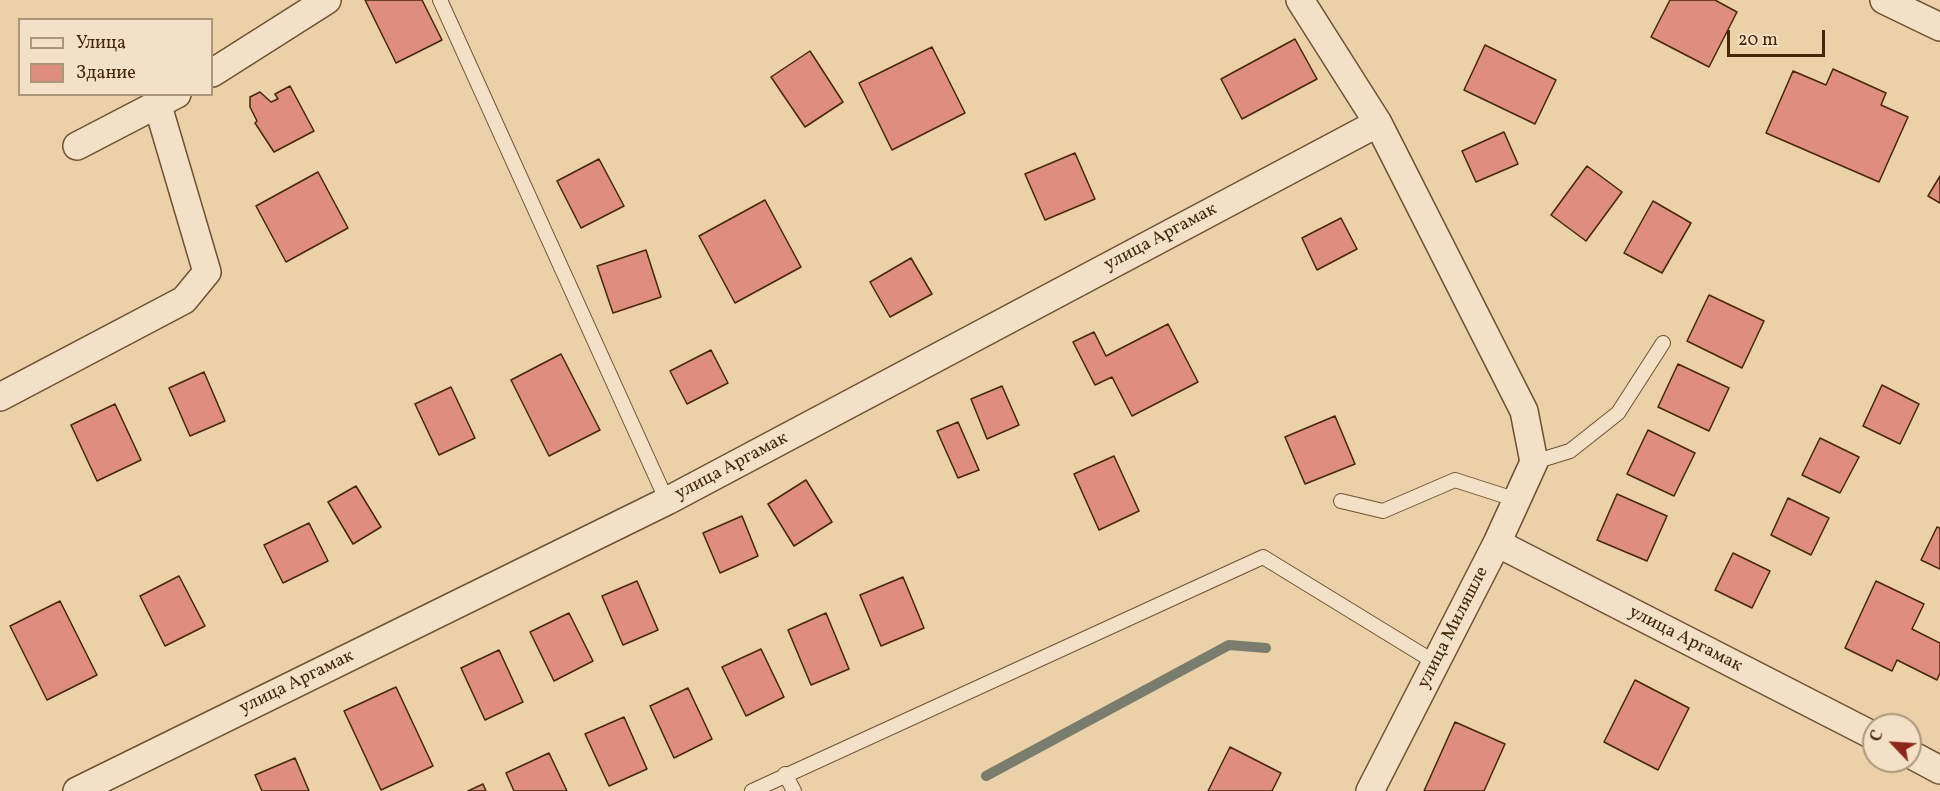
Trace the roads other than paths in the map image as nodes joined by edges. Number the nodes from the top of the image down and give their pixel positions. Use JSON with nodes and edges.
{"nodes":[{"id":1,"x":327,"y":0,"type":"edge"},
{"id":2,"x":440,"y":0,"type":"edge"},
{"id":3,"x":1300,"y":0,"type":"edge"},
{"id":4,"x":1884,"y":0,"type":"edge"},
{"id":5,"x":1940,"y":27,"type":"edge"},
{"id":6,"x":213,"y":72,"type":"edge"},
{"id":7,"x":167,"y":100,"type":"edge"},
{"id":8,"x":1378,"y":123,"type":"junction"},
{"id":9,"x":77,"y":146,"type":"dead end"},
{"id":10,"x":1663,"y":343,"type":"dead end"},
{"id":11,"x":0,"y":397,"type":"edge"},
{"id":12,"x":1534,"y":462,"type":"junction"},
{"id":13,"x":1517,"y":500,"type":"junction"},
{"id":14,"x":667,"y":501,"type":"junction"},
{"id":15,"x":1341,"y":501,"type":"dead end"},
{"id":16,"x":1497,"y":543,"type":"junction"},
{"id":17,"x":1436,"y":663,"type":"junction"},
{"id":18,"x":1862,"y":730,"type":"edge"},
{"id":19,"x":1922,"y":760,"type":"edge"},
{"id":20,"x":1940,"y":770,"type":"edge"},
{"id":21,"x":785,"y":774,"type":"junction"},
{"id":22,"x":77,"y":791,"type":"edge"},
{"id":23,"x":752,"y":791,"type":"edge"},
{"id":24,"x":794,"y":791,"type":"edge"},
{"id":25,"x":1370,"y":791,"type":"edge"}],
"edges":[{"from":1,"to":6,"type":"street"},
{"from":2,"to":14,"type":"lane"},
{"from":3,"to":8,"type":"street"},
{"from":4,"to":5,"type":"street"},
{"from":7,"to":9,"type":"street"},
{"from":7,"to":11,"type":"street"},
{"from":8,"to":12,"type":"street"},
{"from":8,"to":14,"type":"street","name":"улица Аргамак"},
{"from":10,"to":12,"type":"lane"},
{"from":12,"to":13,"type":"street","name":"улица Миляшле"},
{"from":13,"to":15,"type":"lane"},
{"from":13,"to":16,"type":"street","name":"улица Миляшле"},
{"from":14,"to":22,"type":"street","name":"улица Аргамак"},
{"from":16,"to":17,"type":"street","name":"улица Миляшле"},
{"from":16,"to":18,"type":"street","name":"улица Аргамак"},
{"from":17,"to":21,"type":"lane"},
{"from":17,"to":25,"type":"street","name":"улица Миляшле"},
{"from":19,"to":20,"type":"street"},
{"from":21,"to":23,"type":"lane"},
{"from":21,"to":24,"type":"lane"}]}
